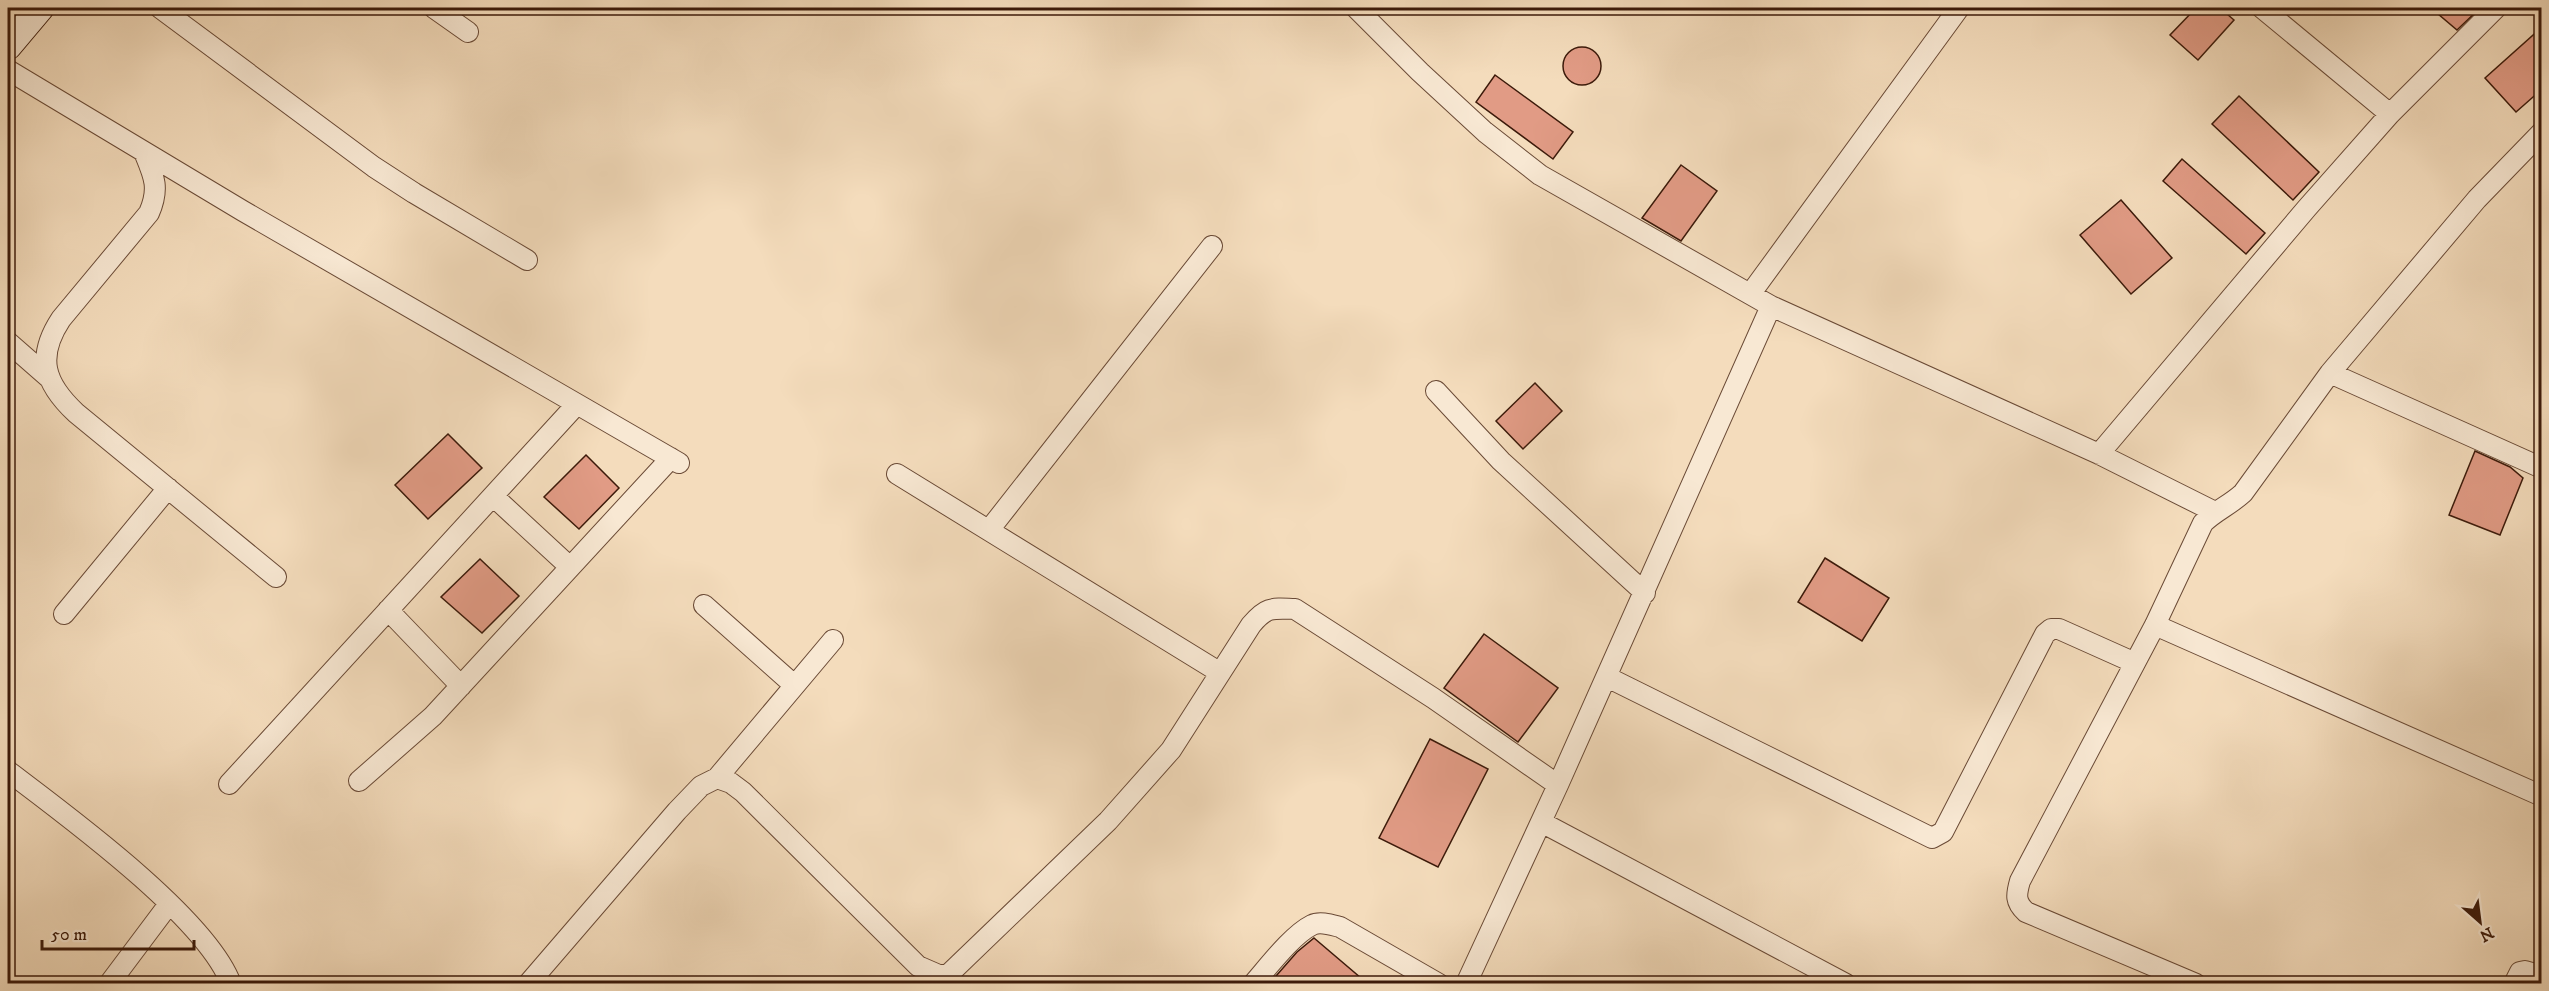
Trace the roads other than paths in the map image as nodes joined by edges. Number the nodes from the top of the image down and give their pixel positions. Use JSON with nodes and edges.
{"nodes":[{"id":1,"x":40,"y":8,"type":"edge"},
{"id":2,"x":160,"y":8,"type":"edge"},
{"id":3,"x":434,"y":8,"type":"edge"},
{"id":4,"x":1356,"y":8,"type":"edge"},
{"id":5,"x":1959,"y":8,"type":"edge"},
{"id":6,"x":2262,"y":8,"type":"edge"},
{"id":7,"x":2496,"y":8,"type":"edge"},
{"id":8,"x":468,"y":32,"type":"dead end"},
{"id":9,"x":8,"y":46,"type":"edge"},
{"id":10,"x":8,"y":70,"type":"edge"},
{"id":11,"x":2390,"y":114,"type":"junction"},
{"id":12,"x":2541,"y":132,"type":"edge"},
{"id":13,"x":144,"y":152,"type":"junction"},
{"id":14,"x":1212,"y":246,"type":"dead end"},
{"id":15,"x":527,"y":260,"type":"dead end"},
{"id":16,"x":1751,"y":293,"type":"junction"},
{"id":17,"x":1771,"y":306,"type":"junction"},
{"id":18,"x":8,"y":342,"type":"edge"},
{"id":19,"x":2330,"y":373,"type":"junction"},
{"id":20,"x":48,"y":377,"type":"junction"},
{"id":21,"x":1436,"y":392,"type":"dead end"},
{"id":22,"x":577,"y":404,"type":"junction"},
{"id":23,"x":2100,"y":454,"type":"junction"},
{"id":24,"x":2541,"y":468,"type":"edge"},
{"id":25,"x":897,"y":474,"type":"dead end"},
{"id":26,"x":168,"y":488,"type":"junction"},
{"id":27,"x":493,"y":496,"type":"junction"},
{"id":28,"x":2215,"y":512,"type":"junction"},
{"id":29,"x":989,"y":530,"type":"junction"},
{"id":30,"x":570,"y":567,"type":"junction"},
{"id":31,"x":276,"y":577,"type":"dead end"},
{"id":32,"x":1645,"y":592,"type":"junction"},
{"id":33,"x":704,"y":605,"type":"dead end"},
{"id":34,"x":388,"y":610,"type":"junction"},
{"id":35,"x":64,"y":614,"type":"dead end"},
{"id":36,"x":2155,"y":625,"type":"junction"},
{"id":37,"x":833,"y":640,"type":"dead end"},
{"id":38,"x":2135,"y":663,"type":"junction"},
{"id":39,"x":1219,"y":672,"type":"junction"},
{"id":40,"x":1607,"y":677,"type":"junction"},
{"id":41,"x":460,"y":686,"type":"junction"},
{"id":42,"x":794,"y":686,"type":"junction"},
{"id":43,"x":8,"y":771,"type":"edge"},
{"id":44,"x":717,"y":778,"type":"junction"},
{"id":45,"x":359,"y":781,"type":"dead end"},
{"id":46,"x":229,"y":784,"type":"dead end"},
{"id":47,"x":1558,"y":785,"type":"junction"},
{"id":48,"x":2541,"y":796,"type":"edge"},
{"id":49,"x":1541,"y":822,"type":"junction"},
{"id":50,"x":169,"y":904,"type":"junction"},
{"id":51,"x":2541,"y":976,"type":"edge"},
{"id":52,"x":109,"y":984,"type":"edge"},
{"id":53,"x":231,"y":984,"type":"edge"},
{"id":54,"x":528,"y":984,"type":"edge"},
{"id":55,"x":1253,"y":984,"type":"edge"},
{"id":56,"x":1439,"y":984,"type":"edge"},
{"id":57,"x":1466,"y":984,"type":"edge"},
{"id":58,"x":1846,"y":984,"type":"edge"},
{"id":59,"x":2196,"y":984,"type":"edge"},
{"id":60,"x":2514,"y":984,"type":"edge"}],
"edges":[{"from":1,"to":9,"type":"street"},
{"from":2,"to":15,"type":"street"},
{"from":3,"to":8,"type":"street"},
{"from":4,"to":16,"type":"street"},
{"from":5,"to":16,"type":"street"},
{"from":6,"to":11,"type":"street"},
{"from":7,"to":11,"type":"street"},
{"from":10,"to":13,"type":"street"},
{"from":11,"to":23,"type":"street"},
{"from":12,"to":19,"type":"street"},
{"from":13,"to":20,"type":"street"},
{"from":13,"to":22,"type":"street"},
{"from":14,"to":29,"type":"street"},
{"from":16,"to":17,"type":"street"},
{"from":17,"to":23,"type":"street"},
{"from":17,"to":32,"type":"street"},
{"from":18,"to":20,"type":"street"},
{"from":19,"to":24,"type":"street"},
{"from":19,"to":28,"type":"street"},
{"from":20,"to":26,"type":"street"},
{"from":21,"to":32,"type":"street"},
{"from":22,"to":27,"type":"street"},
{"from":22,"to":30,"type":"street"},
{"from":23,"to":28,"type":"street"},
{"from":25,"to":29,"type":"street"},
{"from":26,"to":31,"type":"street"},
{"from":26,"to":35,"type":"street"},
{"from":27,"to":30,"type":"street"},
{"from":27,"to":34,"type":"street"},
{"from":28,"to":36,"type":"street"},
{"from":29,"to":39,"type":"street"},
{"from":30,"to":41,"type":"street"},
{"from":32,"to":40,"type":"street"},
{"from":33,"to":42,"type":"street"},
{"from":34,"to":41,"type":"street"},
{"from":34,"to":46,"type":"street"},
{"from":36,"to":38,"type":"street"},
{"from":36,"to":48,"type":"street"},
{"from":37,"to":42,"type":"street"},
{"from":38,"to":40,"type":"street"},
{"from":38,"to":59,"type":"street"},
{"from":39,"to":44,"type":"street"},
{"from":39,"to":47,"type":"street"},
{"from":40,"to":47,"type":"street"},
{"from":41,"to":45,"type":"street"},
{"from":42,"to":44,"type":"street"},
{"from":43,"to":50,"type":"street"},
{"from":44,"to":54,"type":"street"},
{"from":47,"to":49,"type":"street"},
{"from":49,"to":57,"type":"street"},
{"from":49,"to":58,"type":"street"},
{"from":50,"to":52,"type":"street"},
{"from":50,"to":53,"type":"street"},
{"from":51,"to":60,"type":"street"},
{"from":55,"to":56,"type":"street"}]}
